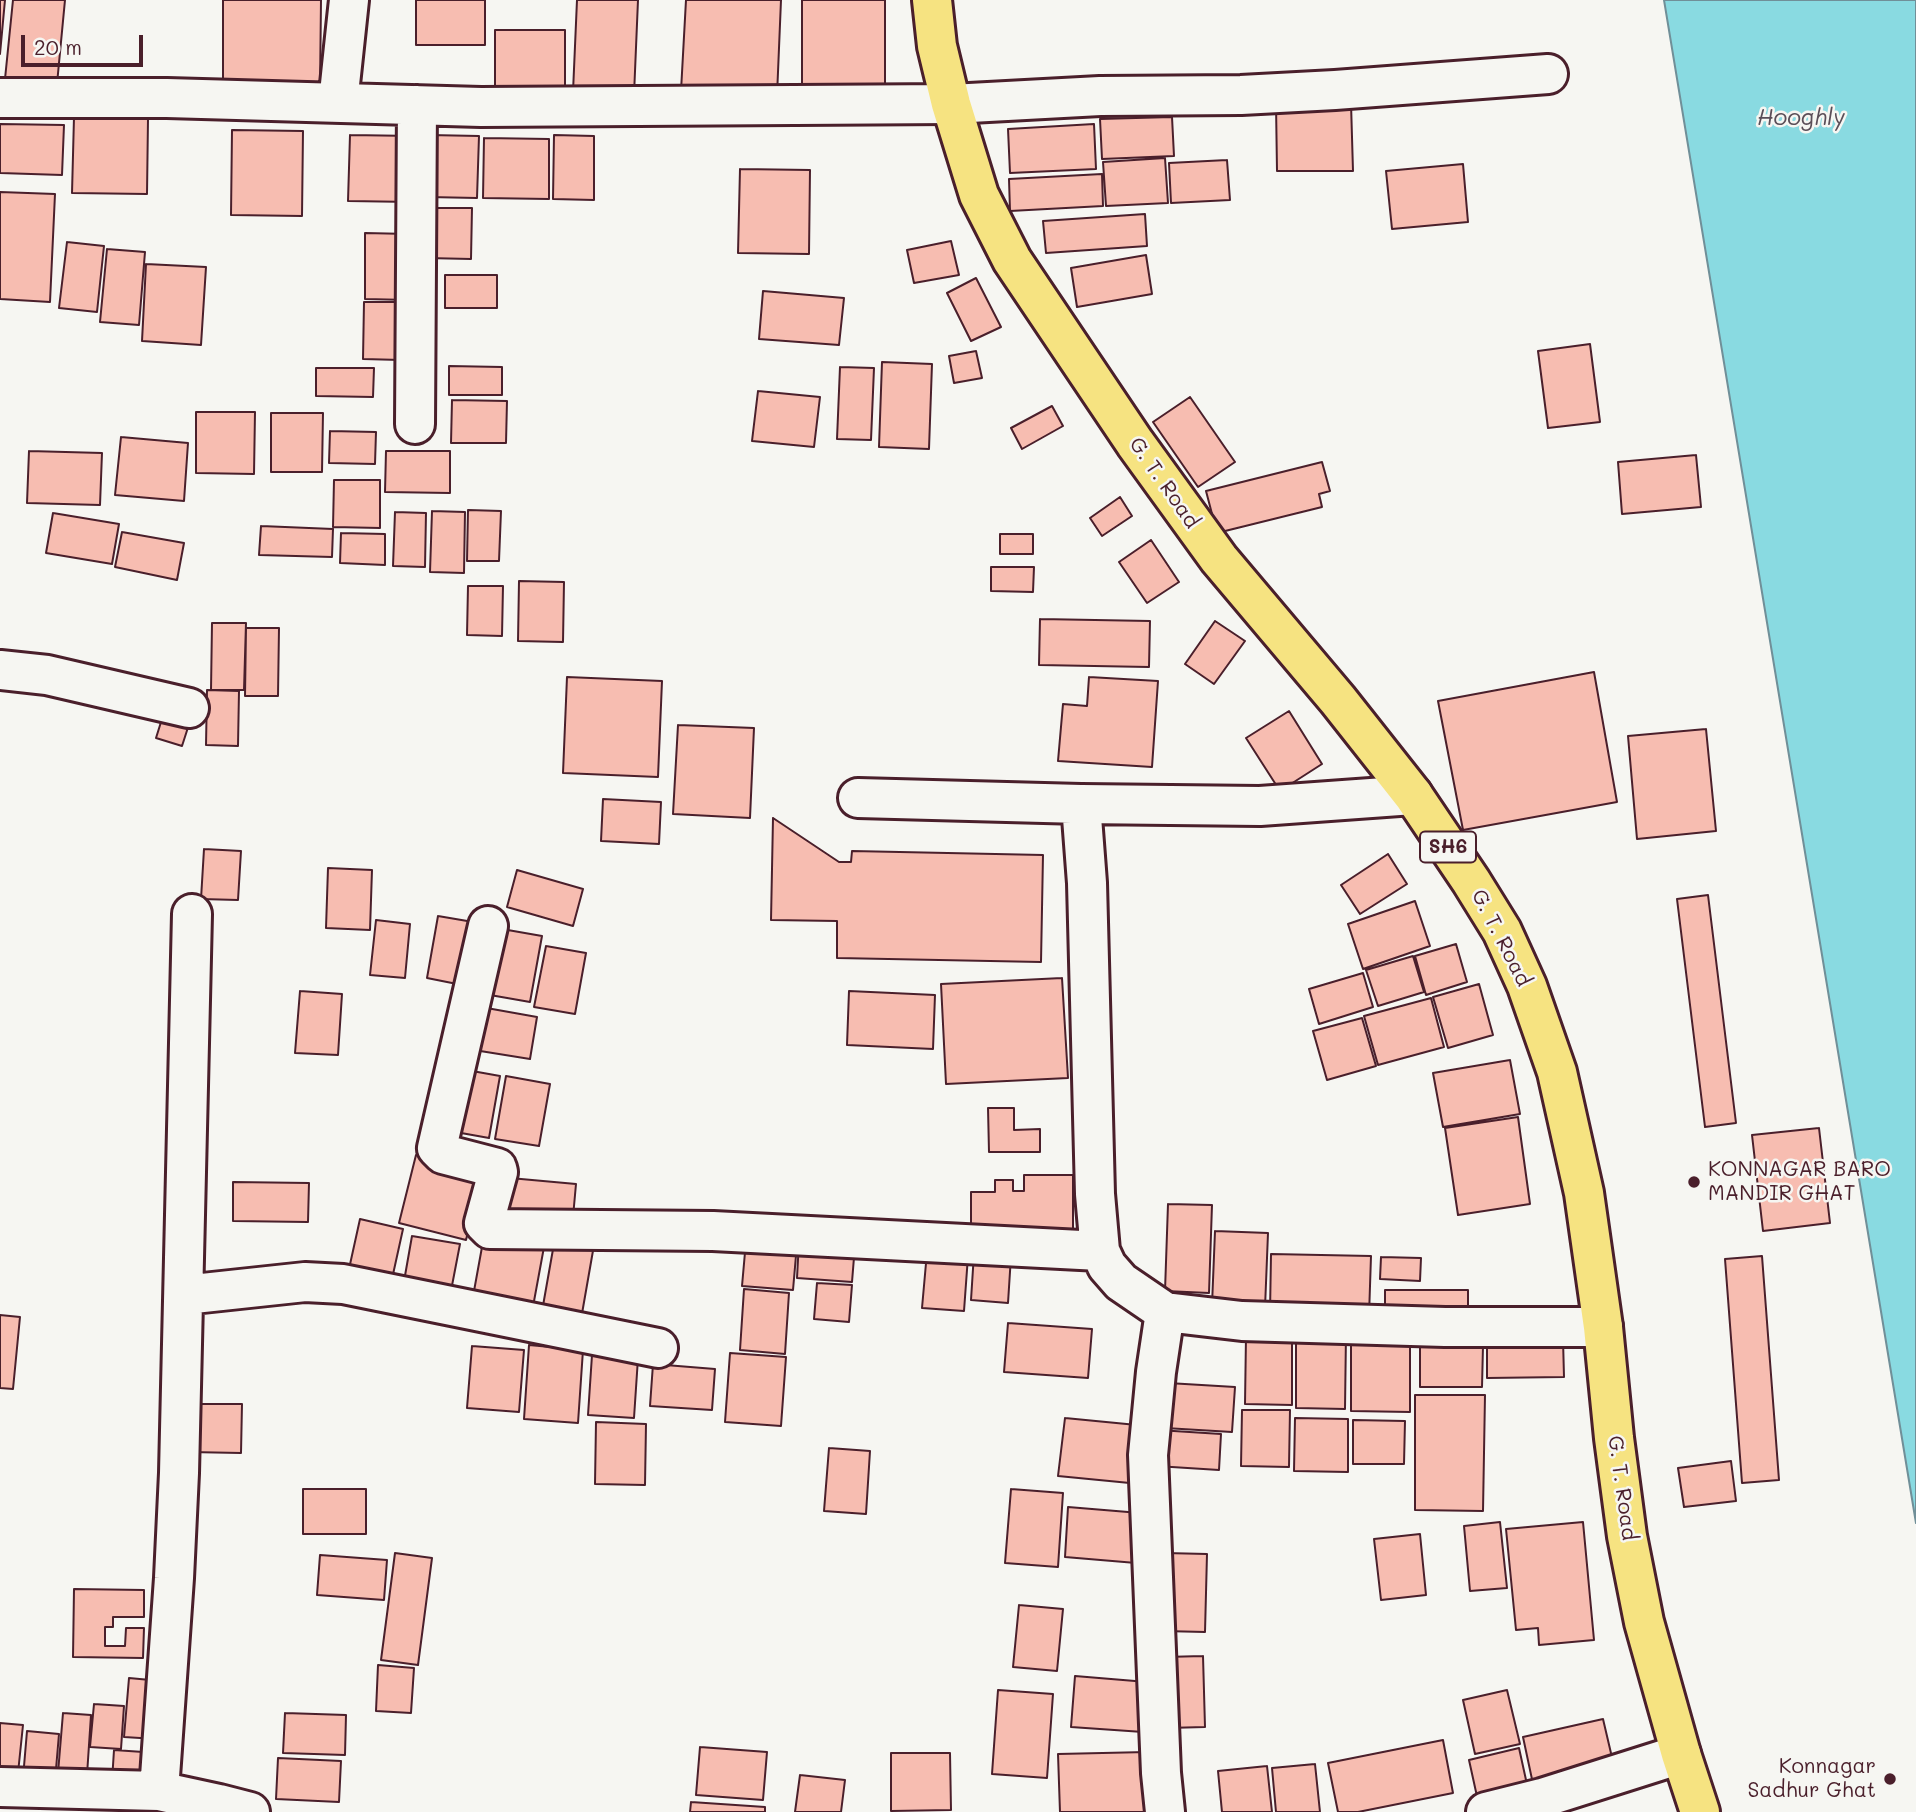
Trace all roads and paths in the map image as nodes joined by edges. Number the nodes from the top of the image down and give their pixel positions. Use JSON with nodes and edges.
{"nodes":[{"id":1,"x":349,"y":0,"type":"edge"},
{"id":2,"x":932,"y":0,"type":"edge"},
{"id":3,"x":1549,"y":74,"type":"dead end"},
{"id":4,"x":0,"y":97,"type":"edge"},
{"id":5,"x":338,"y":103,"type":"junction"},
{"id":6,"x":951,"y":104,"type":"junction"},
{"id":7,"x":417,"y":105,"type":"junction"},
{"id":8,"x":415,"y":424,"type":"dead end"},
{"id":9,"x":0,"y":670,"type":"edge"},
{"id":10,"x":189,"y":708,"type":"dead end"},
{"id":11,"x":1413,"y":795,"type":"junction"},
{"id":12,"x":858,"y":798,"type":"dead end"},
{"id":13,"x":1082,"y":804,"type":"junction"},
{"id":14,"x":192,"y":914,"type":"dead end"},
{"id":15,"x":488,"y":926,"type":"dead end"},
{"id":16,"x":1100,"y":1251,"type":"junction"},
{"id":17,"x":184,"y":1295,"type":"junction"},
{"id":18,"x":1165,"y":1312,"type":"junction"},
{"id":19,"x":1603,"y":1326,"type":"junction"},
{"id":20,"x":658,"y":1348,"type":"dead end"},
{"id":21,"x":1681,"y":1754,"type":"junction"},
{"id":22,"x":0,"y":1787,"type":"edge"},
{"id":23,"x":159,"y":1791,"type":"junction"},
{"id":24,"x":250,"y":1812,"type":"edge"},
{"id":25,"x":1165,"y":1812,"type":"edge"},
{"id":26,"x":1486,"y":1812,"type":"edge"},
{"id":27,"x":1700,"y":1812,"type":"edge"}],
"edges":[{"from":1,"to":5,"type":"street"},
{"from":2,"to":6,"type":"main road","name":"G. T. Road","number":"SH6"},
{"from":3,"to":6,"type":"street"},
{"from":4,"to":5,"type":"street"},
{"from":5,"to":7,"type":"street"},
{"from":6,"to":7,"type":"street"},
{"from":6,"to":11,"type":"main road","name":"G. T. Road","number":"SH6"},
{"from":7,"to":8,"type":"street"},
{"from":9,"to":10,"type":"street"},
{"from":11,"to":13,"type":"street"},
{"from":11,"to":19,"type":"main road","name":"G. T. Road","number":"SH6"},
{"from":12,"to":13,"type":"street"},
{"from":13,"to":16,"type":"street"},
{"from":14,"to":17,"type":"street"},
{"from":15,"to":16,"type":"street"},
{"from":16,"to":18,"type":"street"},
{"from":17,"to":20,"type":"street"},
{"from":17,"to":23,"type":"street"},
{"from":18,"to":19,"type":"street"},
{"from":18,"to":25,"type":"street"},
{"from":19,"to":21,"type":"main road","name":"G. T. Road","number":"SH6"},
{"from":21,"to":26,"type":"street"},
{"from":21,"to":27,"type":"main road","name":"G. T. Road","number":"SH6"},
{"from":22,"to":23,"type":"street"},
{"from":23,"to":24,"type":"street"}]}
